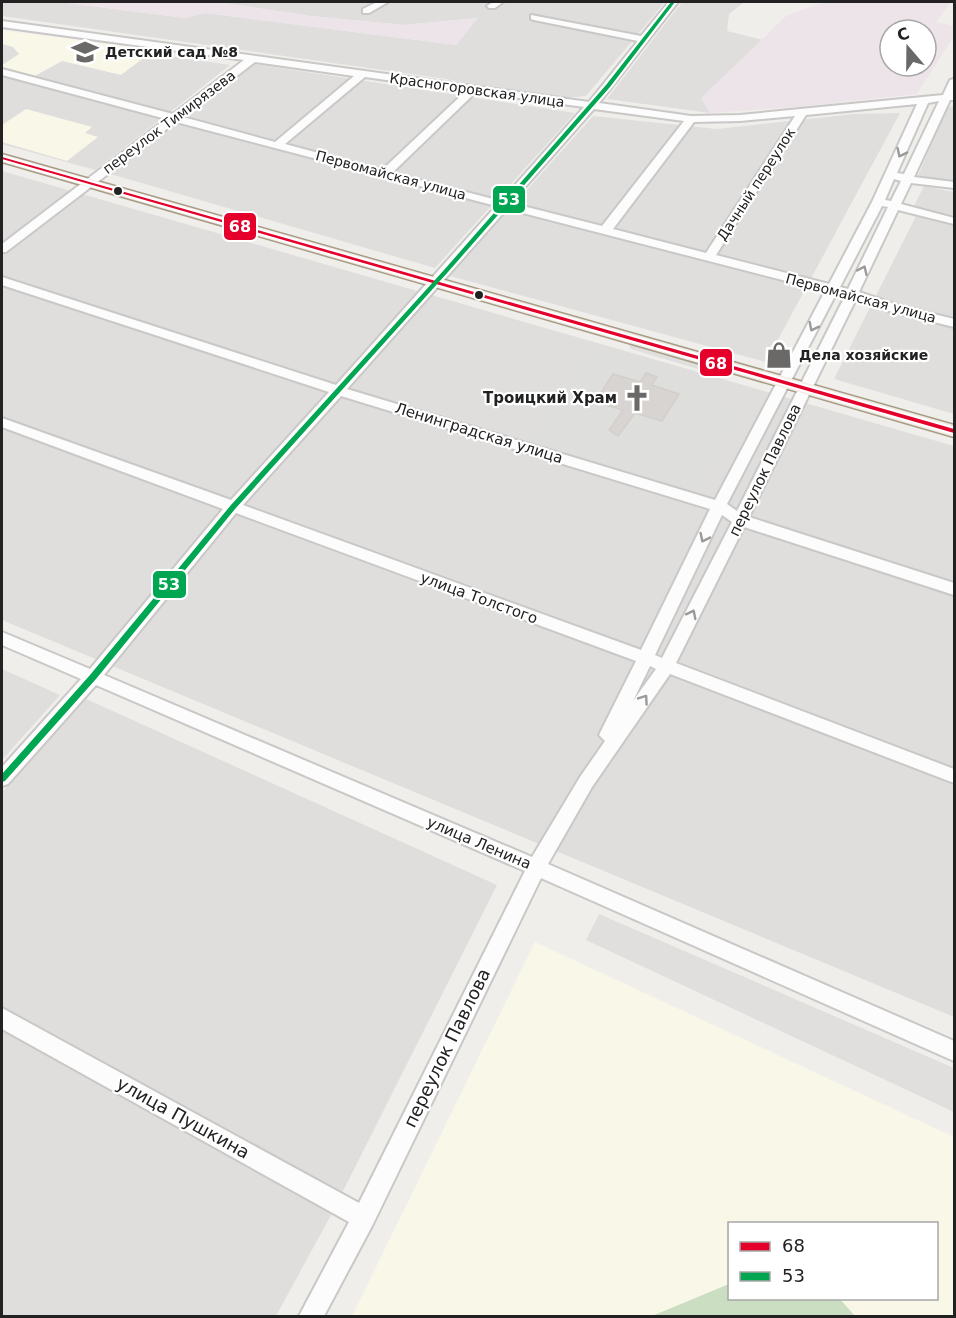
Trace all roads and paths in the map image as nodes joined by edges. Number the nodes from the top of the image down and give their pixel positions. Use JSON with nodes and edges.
{"nodes":[{"id":1,"x":383,"y":2,"type":"edge"},
{"id":2,"x":674,"y":2,"type":"edge"},
{"id":3,"x":366,"y":11,"type":"dead end"},
{"id":4,"x":534,"y":17,"type":"dead end"},
{"id":5,"x":2,"y":24,"type":"edge"},
{"id":6,"x":645,"y":40,"type":"junction"},
{"id":7,"x":251,"y":60,"type":"junction"},
{"id":8,"x":2,"y":72,"type":"edge"},
{"id":9,"x":362,"y":74,"type":"junction"},
{"id":10,"x":954,"y":82,"type":"edge"},
{"id":11,"x":473,"y":90,"type":"junction"},
{"id":12,"x":950,"y":98,"type":"edge"},
{"id":13,"x":924,"y":100,"type":"junction"},
{"id":14,"x":590,"y":105,"type":"junction"},
{"id":15,"x":802,"y":111,"type":"junction"},
{"id":16,"x":175,"y":118,"type":"junction"},
{"id":17,"x":691,"y":119,"type":"junction"},
{"id":18,"x":278,"y":145,"type":"junction"},
{"id":19,"x":2,"y":158,"type":"edge"},
{"id":20,"x":384,"y":174,"type":"junction"},
{"id":21,"x":890,"y":175,"type":"junction"},
{"id":22,"x":907,"y":179,"type":"junction"},
{"id":23,"x":88,"y":183,"type":"junction"},
{"id":24,"x":954,"y":185,"type":"edge"},
{"id":25,"x":878,"y":202,"type":"junction"},
{"id":26,"x":505,"y":204,"type":"junction"},
{"id":27,"x":893,"y":205,"type":"junction"},
{"id":28,"x":954,"y":221,"type":"edge"},
{"id":29,"x":605,"y":231,"type":"junction"},
{"id":30,"x":2,"y":249,"type":"edge"},
{"id":31,"x":709,"y":257,"type":"junction"},
{"id":32,"x":2,"y":281,"type":"edge"},
{"id":33,"x":436,"y":282,"type":"junction"},
{"id":34,"x":832,"y":290,"type":"junction"},
{"id":35,"x":852,"y":294,"type":"junction"},
{"id":36,"x":954,"y":323,"type":"edge"},
{"id":37,"x":784,"y":382,"type":"junction"},
{"id":38,"x":807,"y":388,"type":"junction"},
{"id":39,"x":337,"y":390,"type":"junction"},
{"id":40,"x":2,"y":422,"type":"edge"},
{"id":41,"x":954,"y":431,"type":"edge"},
{"id":42,"x":719,"y":506,"type":"junction"},
{"id":43,"x":233,"y":507,"type":"junction"},
{"id":44,"x":740,"y":519,"type":"junction"},
{"id":45,"x":954,"y":589,"type":"edge"},
{"id":46,"x":2,"y":638,"type":"edge"},
{"id":47,"x":644,"y":660,"type":"junction"},
{"id":48,"x":666,"y":667,"type":"junction"},
{"id":49,"x":93,"y":677,"type":"junction"},
{"id":50,"x":954,"y":776,"type":"edge"},
{"id":51,"x":2,"y":779,"type":"edge"},
{"id":52,"x":586,"y":782,"type":"junction"},
{"id":53,"x":536,"y":868,"type":"junction"},
{"id":54,"x":2,"y":1018,"type":"edge"},
{"id":55,"x":954,"y":1051,"type":"edge"},
{"id":56,"x":363,"y":1218,"type":"junction"},
{"id":57,"x":311,"y":1317,"type":"edge"}],
"edges":[{"from":1,"to":3,"type":"street"},
{"from":2,"to":6,"type":"street"},
{"from":4,"to":6,"type":"street"},
{"from":5,"to":7,"type":"street","name":"Красногоровская улица"},
{"from":6,"to":14,"type":"street"},
{"from":7,"to":9,"type":"street","name":"Красногоровская улица"},
{"from":7,"to":16,"type":"street","name":"переулок Тимирязева"},
{"from":8,"to":16,"type":"street","name":"Первомайская улица"},
{"from":9,"to":11,"type":"street","name":"Красногоровская улица"},
{"from":9,"to":18,"type":"street"},
{"from":10,"to":12,"type":"street","name":"переулок Павлова"},
{"from":11,"to":14,"type":"street","name":"Красногоровская улица"},
{"from":11,"to":20,"type":"street"},
{"from":12,"to":13,"type":"street","name":"Красногоровская улица"},
{"from":12,"to":22,"type":"street","name":"переулок Павлова"},
{"from":13,"to":15,"type":"street","name":"Красногоровская улица"},
{"from":13,"to":21,"type":"street","name":"переулок Павлова","one_way":true},
{"from":14,"to":17,"type":"street","name":"Красногоровская улица"},
{"from":14,"to":26,"type":"street"},
{"from":15,"to":17,"type":"street","name":"Красногоровская улица"},
{"from":15,"to":31,"type":"street","name":"Дачный переулок"},
{"from":16,"to":18,"type":"street","name":"Первомайская улица"},
{"from":16,"to":23,"type":"street","name":"переулок Тимирязева"},
{"from":17,"to":29,"type":"street"},
{"from":18,"to":20,"type":"street","name":"Первомайская улица"},
{"from":19,"to":23,"type":"main road"},
{"from":20,"to":26,"type":"street","name":"Первомайская улица"},
{"from":21,"to":22,"type":"street"},
{"from":21,"to":25,"type":"street","name":"переулок Павлова"},
{"from":22,"to":24,"type":"street"},
{"from":22,"to":27,"type":"street","name":"переулок Павлова"},
{"from":23,"to":30,"type":"street","name":"переулок Тимирязева"},
{"from":23,"to":33,"type":"main road"},
{"from":25,"to":27,"type":"street"},
{"from":25,"to":34,"type":"street","name":"переулок Павлова"},
{"from":26,"to":29,"type":"street","name":"Первомайская улица"},
{"from":26,"to":33,"type":"street"},
{"from":27,"to":28,"type":"street"},
{"from":35,"to":27,"type":"street","name":"переулок Павлова","one_way":true},
{"from":29,"to":31,"type":"street","name":"Первомайская улица"},
{"from":31,"to":34,"type":"street","name":"Первомайская улица"},
{"from":32,"to":39,"type":"street","name":"Ленинградская улица"},
{"from":33,"to":37,"type":"main road"},
{"from":33,"to":39,"type":"street"},
{"from":34,"to":35,"type":"street","name":"Первомайская улица"},
{"from":34,"to":37,"type":"street","name":"переулок Павлова","one_way":true},
{"from":35,"to":36,"type":"street","name":"Первомайская улица"},
{"from":35,"to":38,"type":"street","name":"переулок Павлова"},
{"from":37,"to":38,"type":"main road"},
{"from":37,"to":42,"type":"street","name":"переулок Павлова"},
{"from":38,"to":41,"type":"main road"},
{"from":38,"to":44,"type":"street","name":"переулок Павлова"},
{"from":39,"to":42,"type":"street","name":"Ленинградская улица"},
{"from":39,"to":43,"type":"street"},
{"from":40,"to":43,"type":"street","name":"улица Толстого"},
{"from":42,"to":44,"type":"street","name":"Ленинградская улица"},
{"from":42,"to":47,"type":"street","name":"переулок Павлова","one_way":true},
{"from":43,"to":47,"type":"street","name":"улица Толстого"},
{"from":43,"to":49,"type":"street"},
{"from":44,"to":45,"type":"street","name":"Ленинградская улица"},
{"from":48,"to":44,"type":"street","name":"переулок Павлова","one_way":true},
{"from":46,"to":49,"type":"street","name":"улица Ленина"},
{"from":47,"to":48,"type":"street","name":"улица Толстого"},
{"from":47,"to":52,"type":"street","name":"переулок Павлова"},
{"from":48,"to":50,"type":"street","name":"улица Толстого"},
{"from":52,"to":48,"type":"street","name":"переулок Павлова","one_way":true},
{"from":49,"to":51,"type":"street"},
{"from":49,"to":53,"type":"street","name":"улица Ленина"},
{"from":52,"to":53,"type":"street","name":"переулок Павлова"},
{"from":53,"to":55,"type":"street","name":"улица Ленина"},
{"from":53,"to":56,"type":"street","name":"переулок Павлова"},
{"from":54,"to":56,"type":"street","name":"улица Пушкина"},
{"from":56,"to":57,"type":"street","name":"переулок Павлова"}]}
